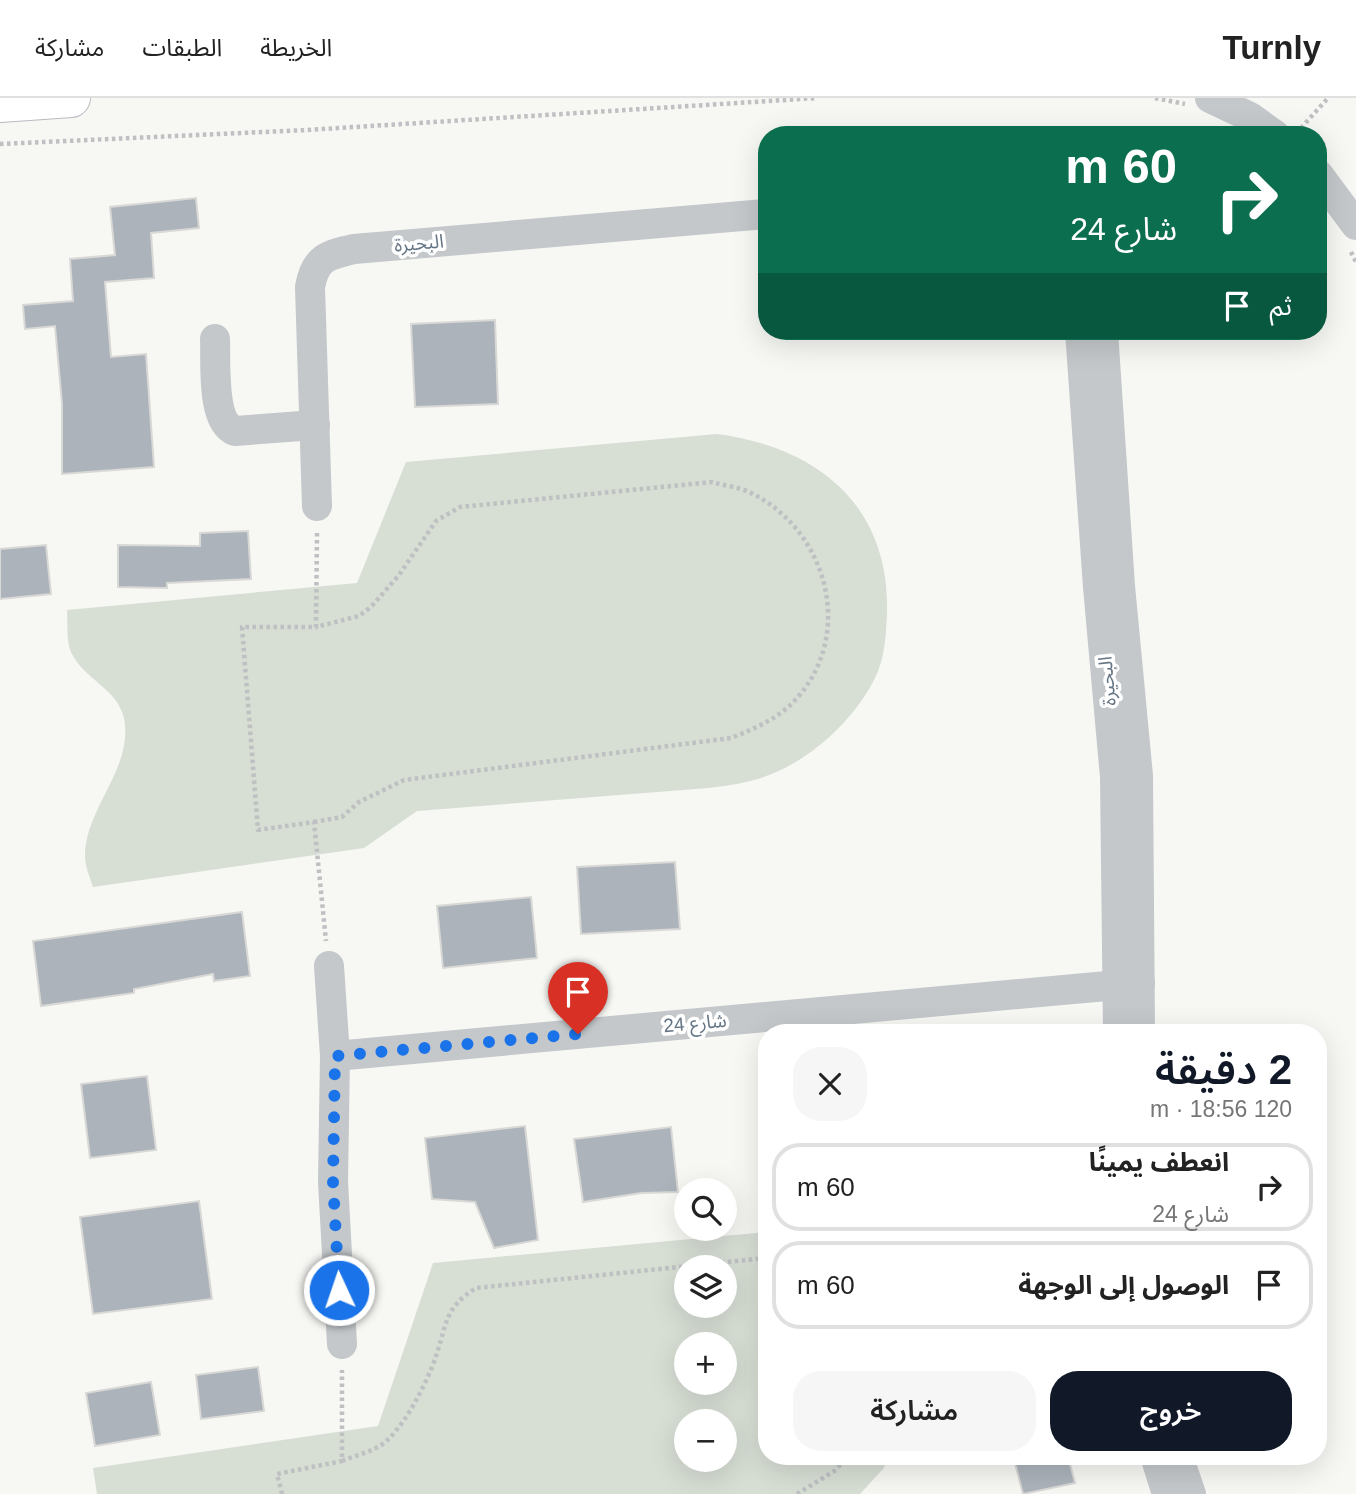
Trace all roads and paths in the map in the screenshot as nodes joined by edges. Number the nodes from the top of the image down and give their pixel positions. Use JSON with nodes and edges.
{"nodes":[{"id":1,"x":71,"y":98,"type":"edge"},
{"id":2,"x":817,"y":98,"type":"edge"},
{"id":3,"x":1210,"y":98,"type":"edge"},
{"id":4,"x":1328,"y":98,"type":"edge"},
{"id":5,"x":16,"y":102,"type":"edge"},
{"id":6,"x":1262,"y":126,"type":"edge"},
{"id":7,"x":1303,"y":126,"type":"edge"},
{"id":8,"x":0,"y":144,"type":"edge"},
{"id":9,"x":1327,"y":186,"type":"edge"},
{"id":10,"x":758,"y":215,"type":"edge"},
{"id":11,"x":1356,"y":225,"type":"edge"},
{"id":12,"x":215,"y":339,"type":"dead end"},
{"id":13,"x":1081,"y":340,"type":"edge"},
{"id":14,"x":1104,"y":340,"type":"edge"},
{"id":15,"x":314,"y":425,"type":"junction"},
{"id":16,"x":317,"y":506,"type":"joint"},
{"id":17,"x":316,"y":627,"type":"junction"},
{"id":18,"x":314,"y":822,"type":"junction"},
{"id":19,"x":329,"y":966,"type":"joint"},
{"id":20,"x":1128,"y":984,"type":"junction"},
{"id":21,"x":1120,"y":1024,"type":"edge"},
{"id":22,"x":1138,"y":1024,"type":"edge"},
{"id":23,"x":335,"y":1056,"type":"junction"},
{"id":24,"x":758,"y":1259,"type":"edge"},
{"id":25,"x":342,"y":1344,"type":"joint"},
{"id":26,"x":342,"y":1461,"type":"junction"},
{"id":27,"x":840,"y":1465,"type":"edge"},
{"id":28,"x":1158,"y":1465,"type":"edge"},
{"id":29,"x":1181,"y":1465,"type":"edge"},
{"id":30,"x":282,"y":1494,"type":"edge"},
{"id":31,"x":797,"y":1494,"type":"edge"},
{"id":32,"x":1167,"y":1494,"type":"edge"},
{"id":33,"x":1191,"y":1494,"type":"edge"}],
"edges":[{"from":1,"to":5,"type":"main road"},
{"from":2,"to":8,"type":"path"},
{"from":3,"to":6,"type":"street"},
{"from":4,"to":7,"type":"path"},
{"from":9,"to":11,"type":"street"},
{"from":10,"to":15,"type":"street","name":"البحيرة"},
{"from":12,"to":15,"type":"street"},
{"from":13,"to":20,"type":"street","name":"البحيرة"},
{"from":14,"to":20,"type":"street","name":"البحيرة"},
{"from":15,"to":16,"type":"street","name":"البحيرة"},
{"from":16,"to":17,"type":"path"},
{"from":17,"to":18,"type":"path"},
{"from":17,"to":18,"type":"path"},
{"from":18,"to":19,"type":"path"},
{"from":19,"to":23,"type":"street"},
{"from":20,"to":21,"type":"street","name":"البحيرة"},
{"from":20,"to":22,"type":"street","name":"البحيرة"},
{"from":20,"to":23,"type":"street","name":"شارع 24"},
{"from":23,"to":25,"type":"street"},
{"from":24,"to":26,"type":"path"},
{"from":25,"to":26,"type":"path"},
{"from":26,"to":30,"type":"path"},
{"from":27,"to":31,"type":"path"},
{"from":28,"to":32,"type":"street"},
{"from":29,"to":33,"type":"street"}]}
